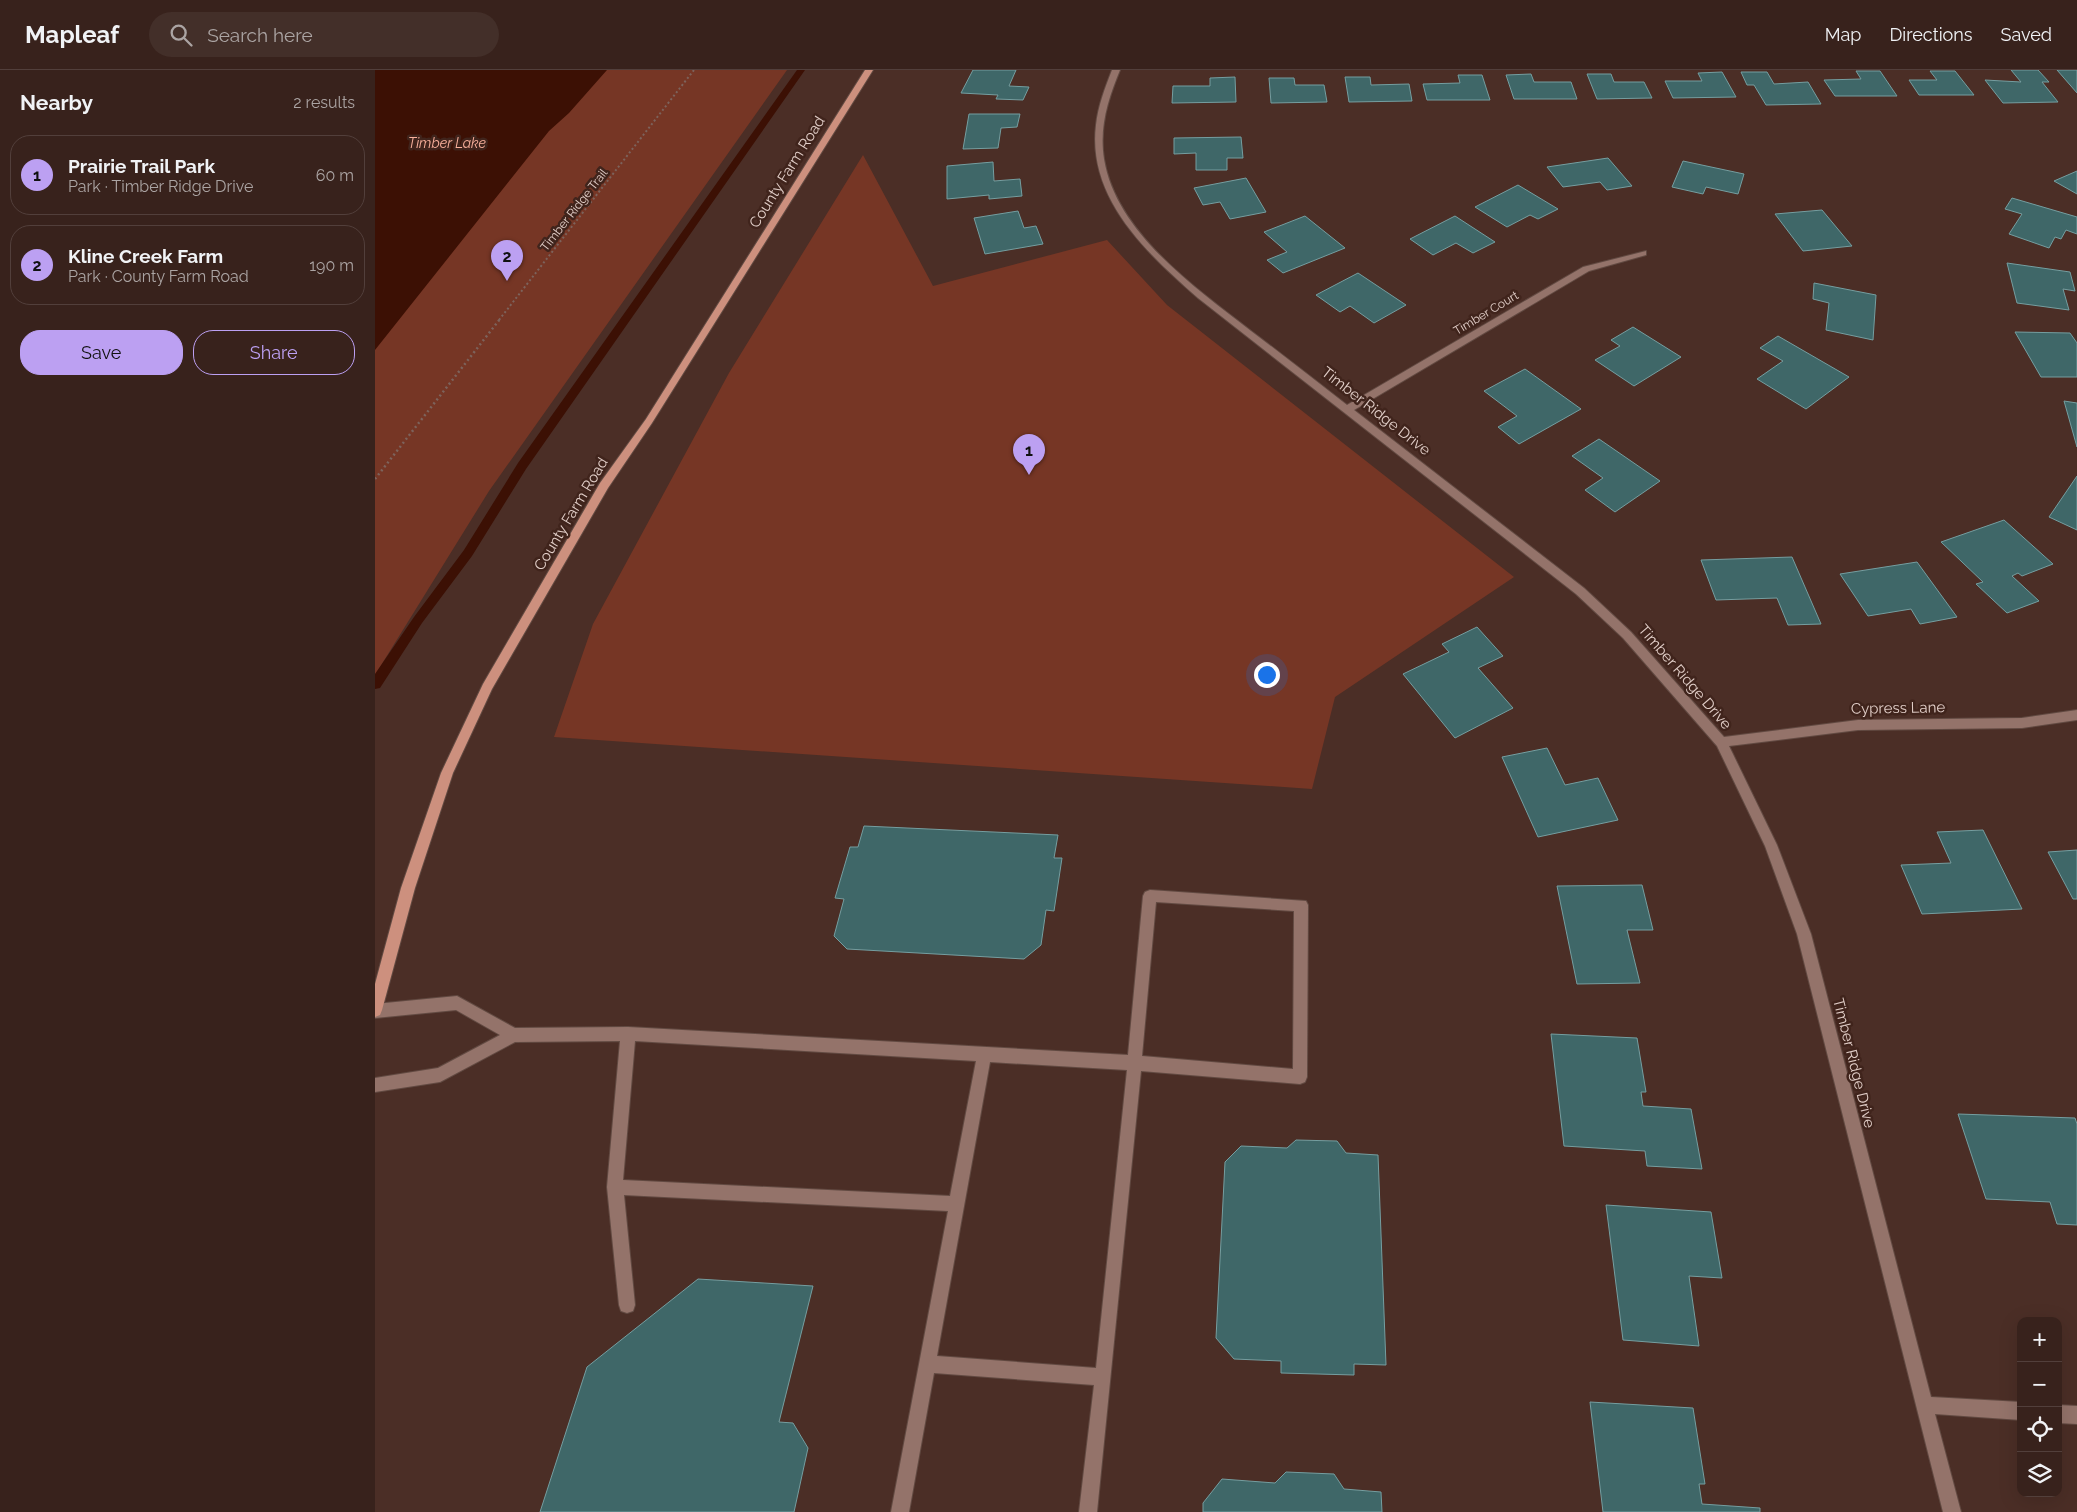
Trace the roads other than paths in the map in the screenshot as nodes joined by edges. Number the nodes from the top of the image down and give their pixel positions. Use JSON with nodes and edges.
{"nodes":[{"id":1,"x":869,"y":70,"type":"edge"},
{"id":2,"x":1116,"y":70,"type":"edge"},
{"id":3,"x":1643,"y":253,"type":"dead end"},
{"id":4,"x":1348,"y":409,"type":"junction"},
{"id":5,"x":2077,"y":715,"type":"edge"},
{"id":6,"x":1721,"y":742,"type":"junction"},
{"id":7,"x":375,"y":1011,"type":"edge"},
{"id":8,"x":628,"y":1034,"type":"junction"},
{"id":9,"x":514,"y":1035,"type":"junction"},
{"id":10,"x":984,"y":1056,"type":"junction"},
{"id":11,"x":1134,"y":1063,"type":"junction"},
{"id":12,"x":375,"y":1084,"type":"edge"},
{"id":13,"x":615,"y":1187,"type":"junction"},
{"id":14,"x":957,"y":1204,"type":"junction"},
{"id":15,"x":627,"y":1305,"type":"dead end"},
{"id":16,"x":926,"y":1364,"type":"junction"},
{"id":17,"x":1103,"y":1377,"type":"junction"},
{"id":18,"x":1925,"y":1405,"type":"junction"},
{"id":19,"x":2017,"y":1411,"type":"edge"},
{"id":20,"x":2062,"y":1414,"type":"edge"},
{"id":21,"x":2077,"y":1415,"type":"edge"},
{"id":22,"x":900,"y":1512,"type":"edge"},
{"id":23,"x":1088,"y":1512,"type":"edge"},
{"id":24,"x":1952,"y":1512,"type":"edge"}],
"edges":[{"from":1,"to":7,"type":"main road","name":"County Farm Road"},
{"from":2,"to":4,"type":"street","name":"Timber Ridge Drive"},
{"from":3,"to":4,"type":"street","name":"Timber Court"},
{"from":4,"to":6,"type":"street","name":"Timber Ridge Drive"},
{"from":5,"to":6,"type":"street","name":"Cypress Lane"},
{"from":6,"to":18,"type":"street","name":"Timber Ridge Drive"},
{"from":7,"to":9,"type":"street"},
{"from":8,"to":9,"type":"street"},
{"from":8,"to":10,"type":"street"},
{"from":8,"to":13,"type":"street"},
{"from":9,"to":12,"type":"street"},
{"from":10,"to":11,"type":"street"},
{"from":10,"to":14,"type":"street"},
{"from":11,"to":11,"type":"street"},
{"from":11,"to":17,"type":"street"},
{"from":13,"to":14,"type":"street"},
{"from":13,"to":15,"type":"street"},
{"from":14,"to":16,"type":"street"},
{"from":16,"to":17,"type":"street"},
{"from":16,"to":22,"type":"street"},
{"from":17,"to":23,"type":"street"},
{"from":18,"to":19,"type":"street"},
{"from":18,"to":24,"type":"street","name":"Timber Ridge Drive"},
{"from":20,"to":21,"type":"street"}]}
